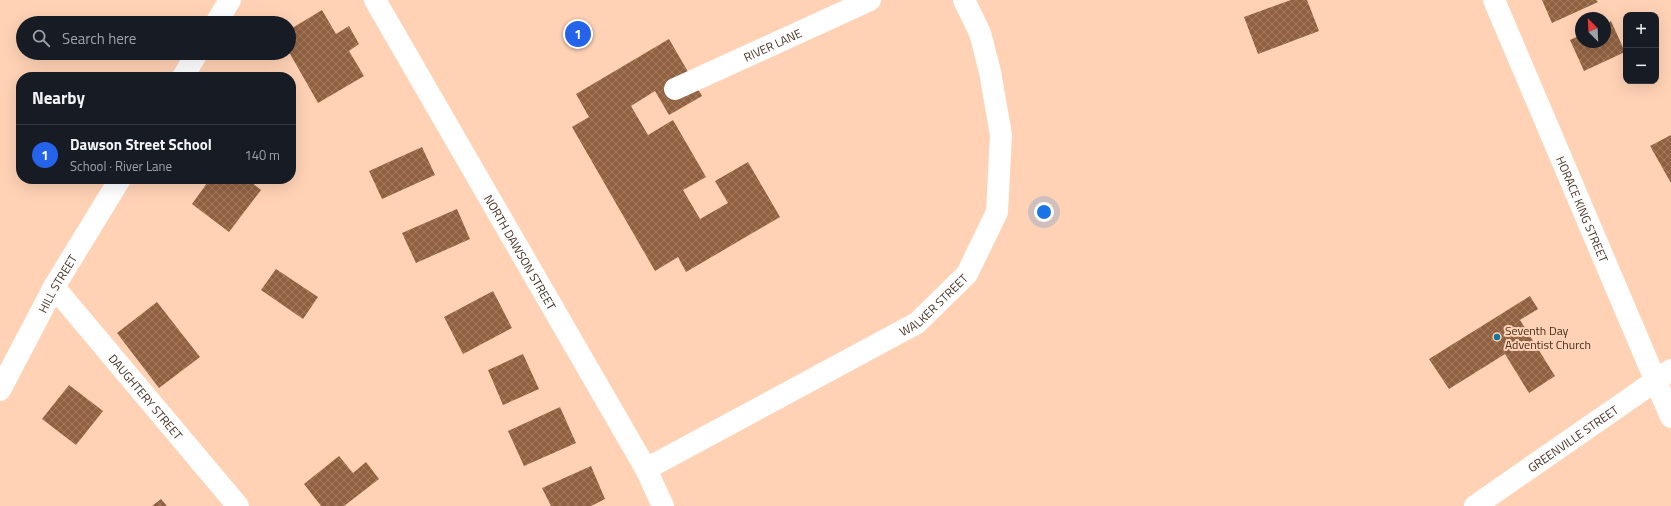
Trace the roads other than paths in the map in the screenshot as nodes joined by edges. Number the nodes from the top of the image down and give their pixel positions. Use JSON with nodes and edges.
{"nodes":[{"id":1,"x":230,"y":0,"type":"edge"},
{"id":2,"x":375,"y":0,"type":"edge"},
{"id":3,"x":870,"y":0,"type":"edge"},
{"id":4,"x":964,"y":0,"type":"edge"},
{"id":5,"x":1494,"y":0,"type":"edge"},
{"id":6,"x":220,"y":16,"type":"edge"},
{"id":7,"x":193,"y":60,"type":"edge"},
{"id":8,"x":185,"y":72,"type":"edge"},
{"id":9,"x":675,"y":89,"type":"dead end"},
{"id":10,"x":117,"y":184,"type":"edge"},
{"id":11,"x":54,"y":287,"type":"junction"},
{"id":12,"x":1664,"y":375,"type":"edge"},
{"id":13,"x":0,"y":390,"type":"edge"},
{"id":14,"x":1671,"y":417,"type":"edge"},
{"id":15,"x":646,"y":469,"type":"junction"},
{"id":16,"x":238,"y":506,"type":"edge"},
{"id":17,"x":663,"y":506,"type":"edge"},
{"id":18,"x":1475,"y":506,"type":"edge"}],
"edges":[{"from":1,"to":6,"type":"street"},
{"from":2,"to":15,"type":"street","name":"NORTH DAWSON STREET"},
{"from":3,"to":9,"type":"street","name":"RIVER LANE"},
{"from":4,"to":15,"type":"street","name":"WALKER STREET"},
{"from":5,"to":12,"type":"street","name":"HORACE KING STREET"},
{"from":7,"to":8,"type":"street"},
{"from":10,"to":11,"type":"street","name":"HILL STREET"},
{"from":11,"to":13,"type":"street","name":"HILL STREET"},
{"from":11,"to":16,"type":"street","name":"DAUGHTERY STREET"},
{"from":12,"to":14,"type":"street","name":"HORACE KING STREET"},
{"from":12,"to":18,"type":"street","name":"GREENVILLE STREET"},
{"from":15,"to":17,"type":"street","name":"NORTH DAWSON STREET"}]}
